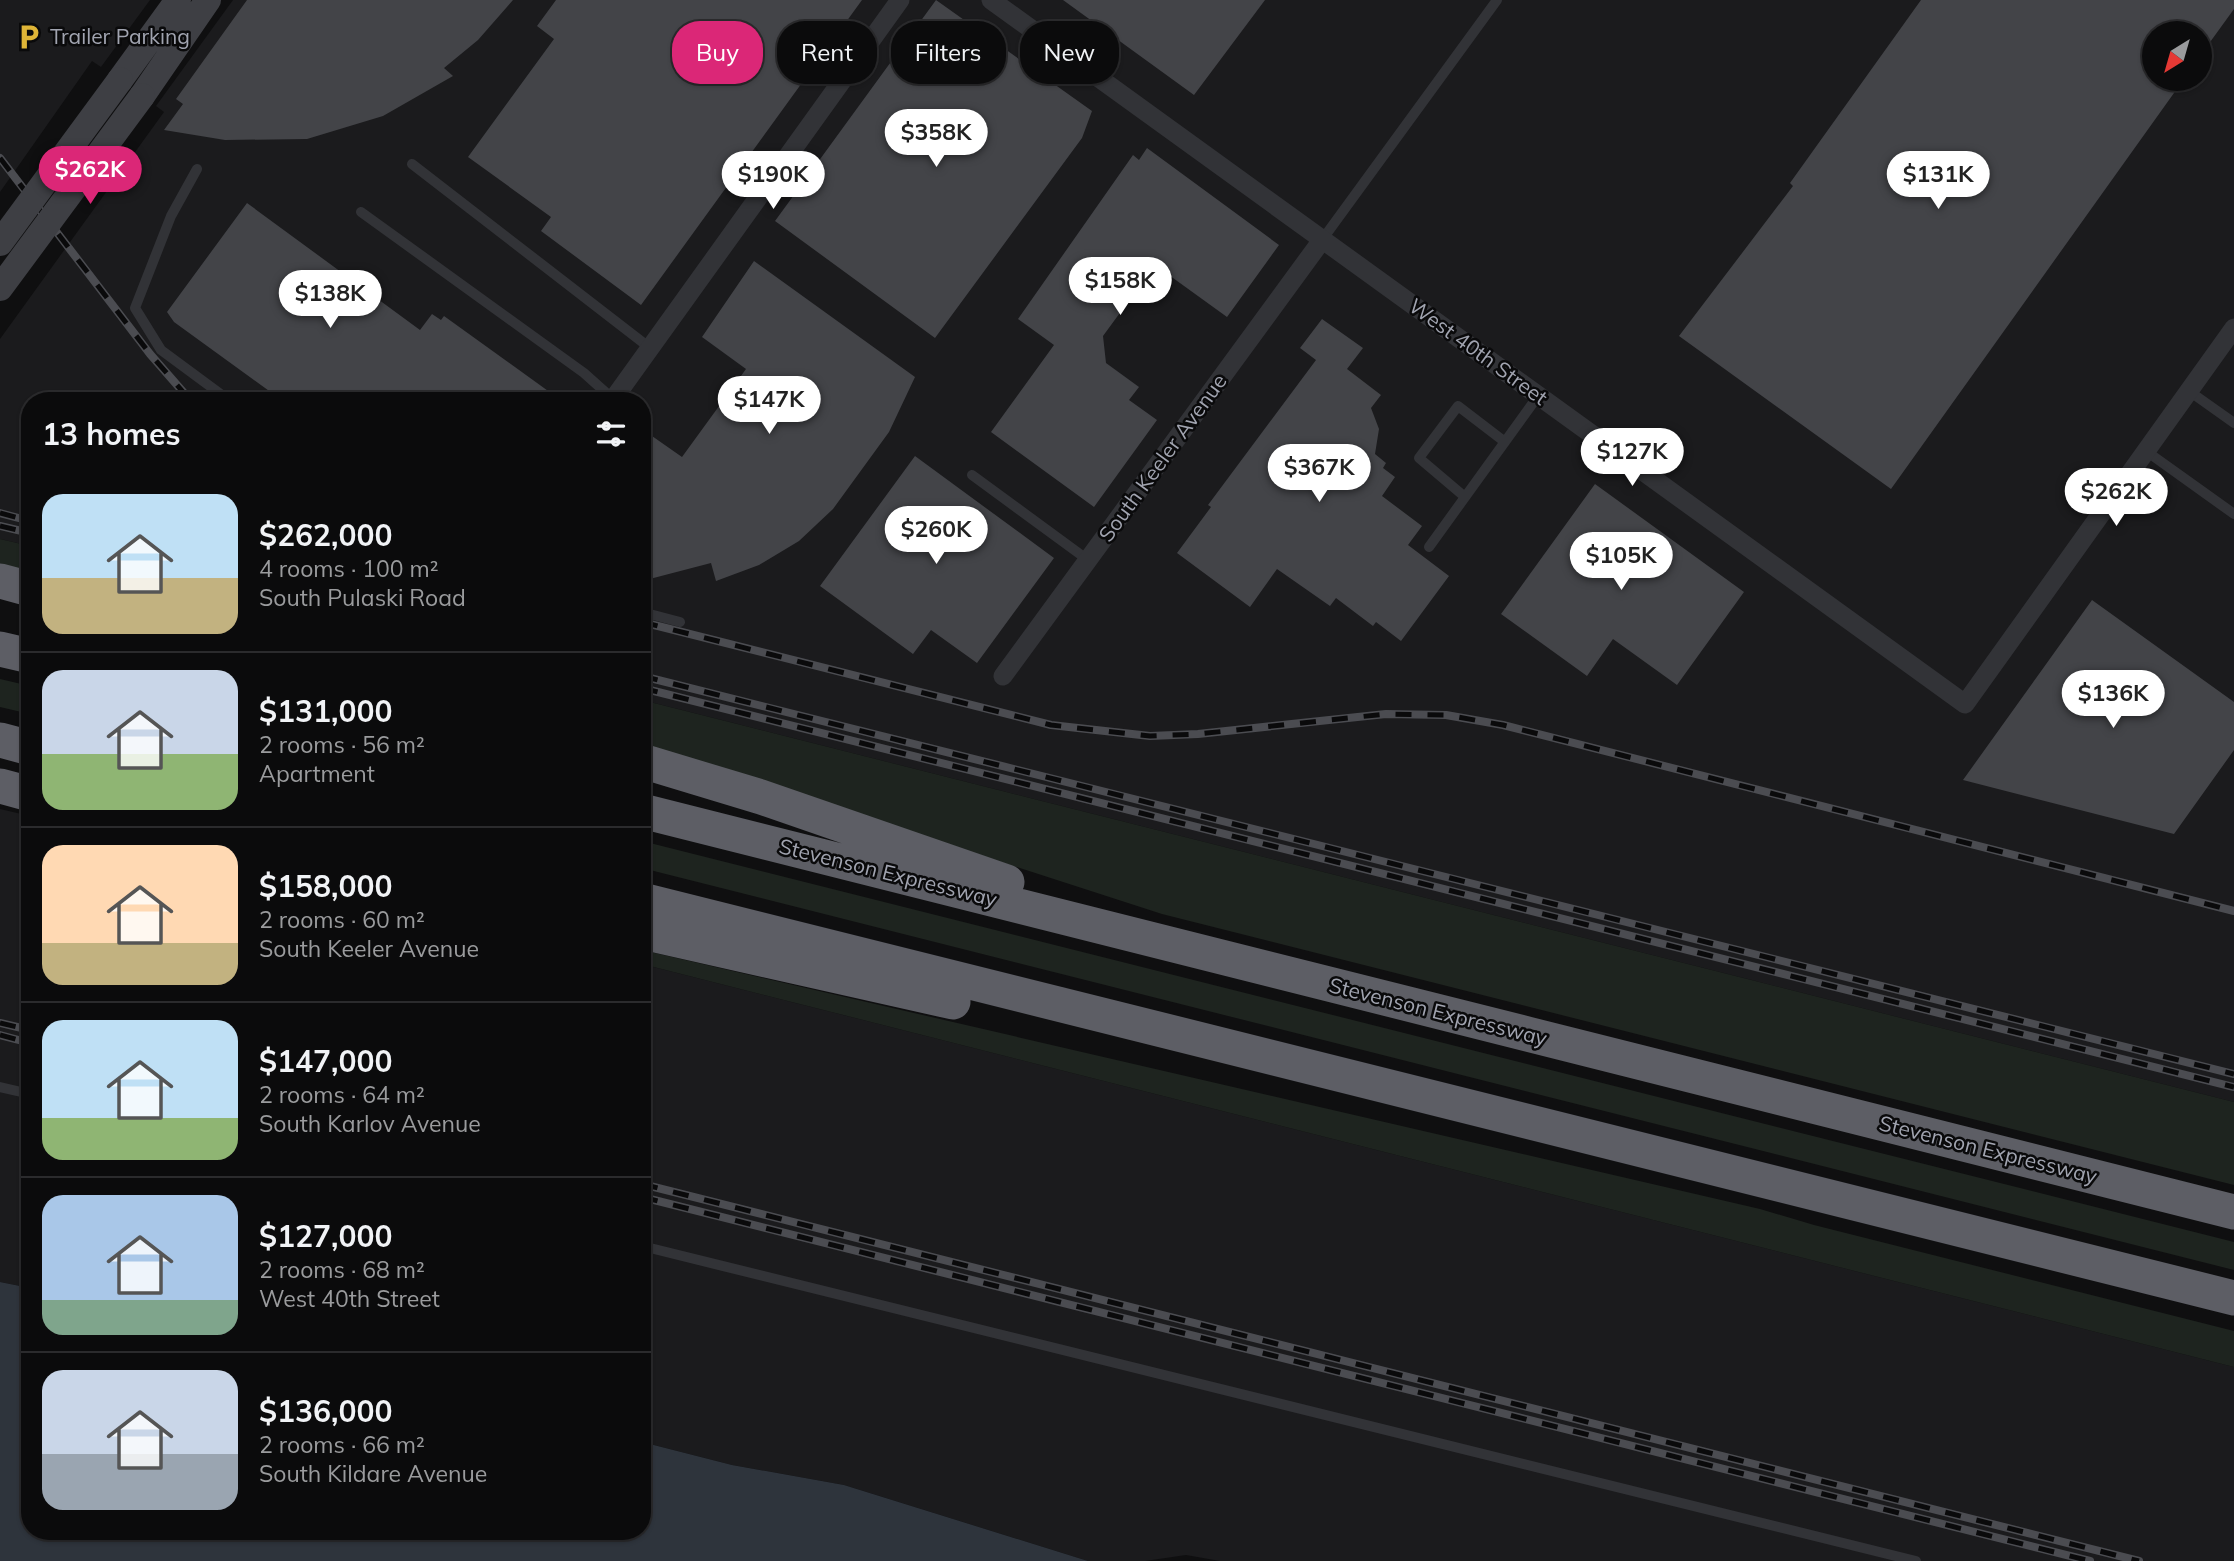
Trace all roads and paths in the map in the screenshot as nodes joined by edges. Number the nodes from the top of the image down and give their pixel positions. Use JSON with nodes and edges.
{"nodes":[{"id":1,"x":178,"y":0,"type":"edge"},
{"id":2,"x":208,"y":0,"type":"edge"},
{"id":3,"x":900,"y":0,"type":"edge"},
{"id":4,"x":991,"y":0,"type":"edge"},
{"id":5,"x":1497,"y":0,"type":"edge"},
{"id":6,"x":412,"y":164,"type":"dead end"},
{"id":7,"x":197,"y":169,"type":"dead end"},
{"id":8,"x":361,"y":212,"type":"dead end"},
{"id":9,"x":1322,"y":240,"type":"junction"},
{"id":10,"x":0,"y":243,"type":"edge"},
{"id":11,"x":0,"y":288,"type":"edge"},
{"id":12,"x":2234,"y":328,"type":"edge"},
{"id":13,"x":650,"y":348,"type":"junction"},
{"id":14,"x":2189,"y":391,"type":"junction"},
{"id":15,"x":218,"y":392,"type":"edge"},
{"id":16,"x":604,"y":392,"type":"edge"},
{"id":17,"x":619,"y":392,"type":"edge"},
{"id":18,"x":1538,"y":396,"type":"junction"},
{"id":19,"x":2234,"y":423,"type":"edge"},
{"id":20,"x":1504,"y":442,"type":"junction"},
{"id":21,"x":2146,"y":451,"type":"junction"},
{"id":22,"x":972,"y":475,"type":"dead end"},
{"id":23,"x":1465,"y":497,"type":"junction"},
{"id":24,"x":2234,"y":514,"type":"edge"},
{"id":25,"x":1429,"y":547,"type":"dead end"},
{"id":26,"x":1088,"y":560,"type":"junction"},
{"id":27,"x":0,"y":581,"type":"edge"},
{"id":28,"x":21,"y":587,"type":"edge"},
{"id":29,"x":0,"y":597,"type":"edge"},
{"id":30,"x":21,"y":600,"type":"edge"},
{"id":31,"x":651,"y":614,"type":"edge"},
{"id":32,"x":680,"y":622,"type":"dead end"},
{"id":33,"x":0,"y":649,"type":"edge"},
{"id":34,"x":21,"y":654,"type":"edge"},
{"id":35,"x":1003,"y":676,"type":"dead end"},
{"id":36,"x":0,"y":740,"type":"edge"},
{"id":37,"x":21,"y":746,"type":"edge"},
{"id":38,"x":651,"y":764,"type":"edge"},
{"id":39,"x":0,"y":786,"type":"edge"},
{"id":40,"x":21,"y":792,"type":"edge"},
{"id":41,"x":651,"y":813,"type":"edge"},
{"id":42,"x":651,"y":902,"type":"edge"},
{"id":43,"x":651,"y":934,"type":"edge"},
{"id":44,"x":1153,"y":940,"type":"junction"},
{"id":45,"x":1190,"y":1037,"type":"junction"},
{"id":46,"x":0,"y":1087,"type":"edge"},
{"id":47,"x":21,"y":1092,"type":"edge"},
{"id":48,"x":2234,"y":1212,"type":"edge"},
{"id":49,"x":651,"y":1247,"type":"edge"},
{"id":50,"x":2234,"y":1298,"type":"edge"},
{"id":51,"x":1916,"y":1561,"type":"edge"}],
"edges":[{"from":1,"to":10,"type":"main road","bridge":true},
{"from":2,"to":11,"type":"main road","bridge":true},
{"from":3,"to":13,"type":"street"},
{"from":4,"to":9,"type":"street","name":"West 40th Street"},
{"from":5,"to":9,"type":"lane"},
{"from":6,"to":13,"type":"lane"},
{"from":7,"to":15,"type":"lane"},
{"from":8,"to":16,"type":"lane"},
{"from":9,"to":18,"type":"street","name":"West 40th Street"},
{"from":9,"to":26,"type":"street","name":"South Keeler Avenue"},
{"from":12,"to":14,"type":"street"},
{"from":13,"to":17,"type":"street"},
{"from":14,"to":19,"type":"lane"},
{"from":14,"to":21,"type":"street"},
{"from":18,"to":20,"type":"lane"},
{"from":18,"to":21,"type":"street","name":"West 40th Street"},
{"from":20,"to":23,"type":"lane"},
{"from":20,"to":23,"type":"lane"},
{"from":21,"to":24,"type":"lane"},
{"from":22,"to":26,"type":"lane"},
{"from":23,"to":25,"type":"lane"},
{"from":26,"to":35,"type":"street","name":"South Keeler Avenue"},
{"from":27,"to":28,"type":"highway"},
{"from":29,"to":30,"type":"highway"},
{"from":31,"to":32,"type":"lane"},
{"from":33,"to":34,"type":"highway"},
{"from":36,"to":37,"type":"highway"},
{"from":38,"to":44,"type":"highway"},
{"from":39,"to":40,"type":"highway"},
{"from":41,"to":44,"type":"highway","name":"Stevenson Expressway"},
{"from":42,"to":45,"type":"highway"},
{"from":43,"to":45,"type":"highway"},
{"from":44,"to":48,"type":"highway","name":"Stevenson Expressway"},
{"from":45,"to":50,"type":"highway"},
{"from":46,"to":47,"type":"lane"},
{"from":49,"to":51,"type":"lane"}]}
